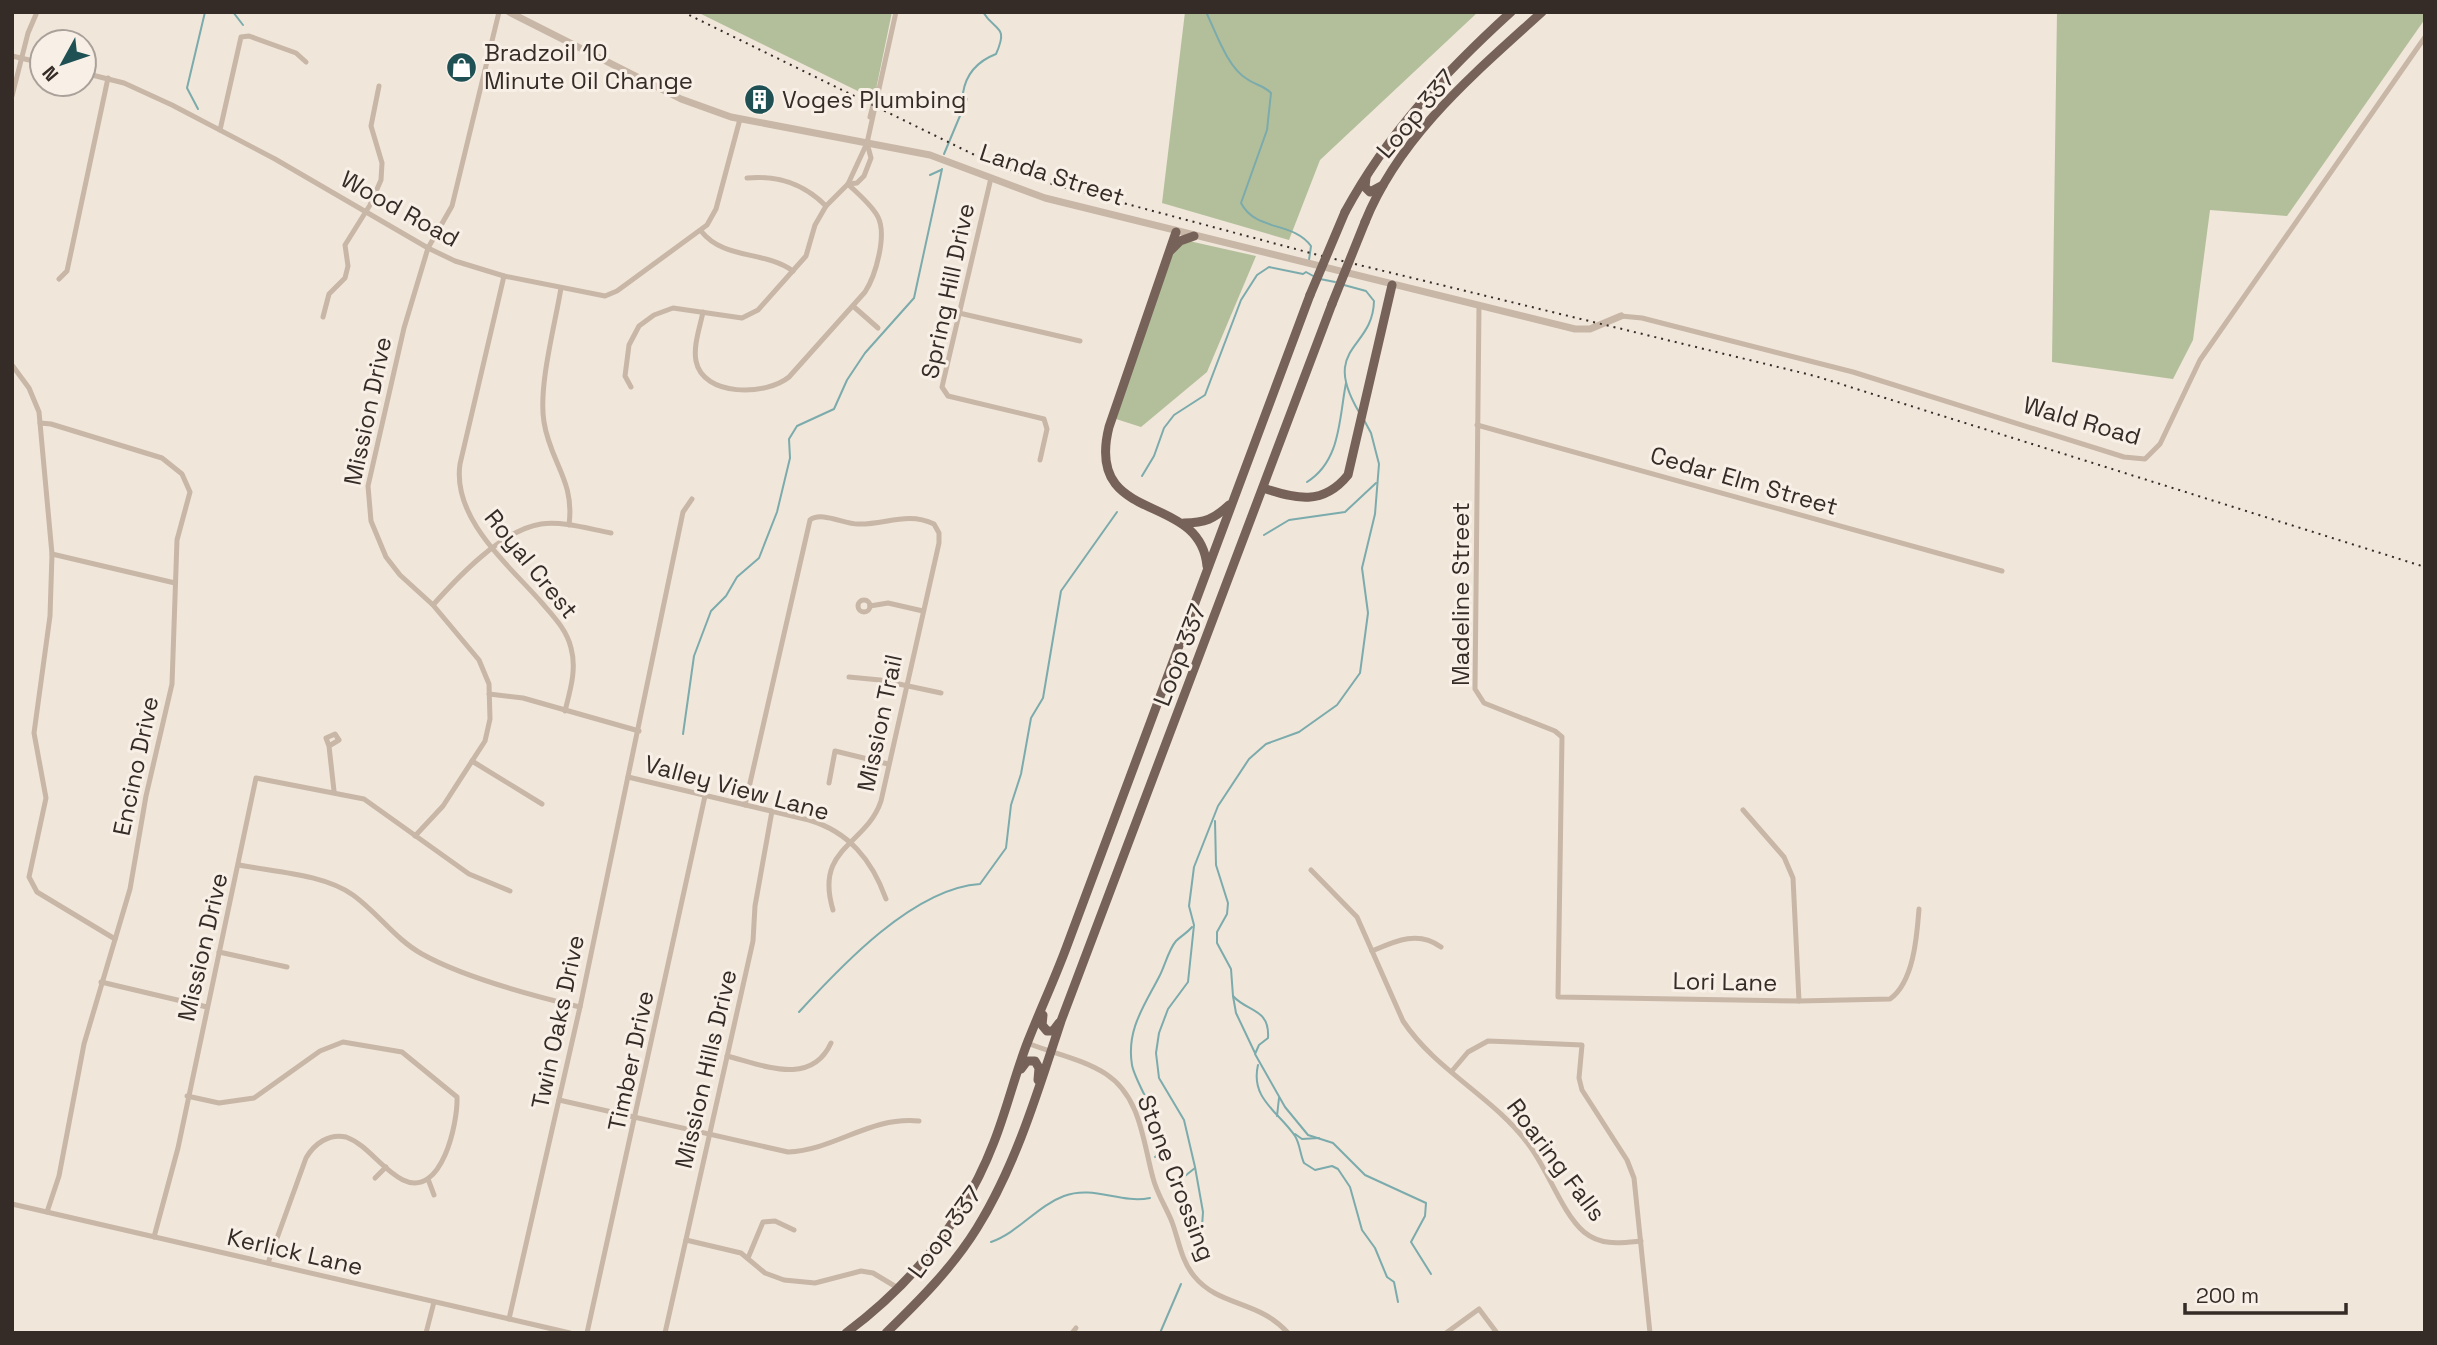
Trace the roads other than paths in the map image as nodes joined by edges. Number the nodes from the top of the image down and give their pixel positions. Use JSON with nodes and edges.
{"nodes":[{"id":1,"x":37,"y":12,"type":"edge"},
{"id":2,"x":499,"y":12,"type":"edge"},
{"id":3,"x":509,"y":12,"type":"edge"},
{"id":4,"x":896,"y":12,"type":"edge"},
{"id":5,"x":1511,"y":12,"type":"edge"},
{"id":6,"x":1542,"y":12,"type":"edge"},
{"id":7,"x":2425,"y":37,"type":"edge"},
{"id":8,"x":12,"y":56,"type":"edge"},
{"id":9,"x":21,"y":58,"type":"junction"},
{"id":10,"x":28,"y":60,"type":"edge"},
{"id":11,"x":306,"y":62,"type":"dead end"},
{"id":12,"x":98,"y":76,"type":"edge"},
{"id":13,"x":108,"y":78,"type":"junction"},
{"id":14,"x":379,"y":86,"type":"dead end"},
{"id":15,"x":12,"y":96,"type":"edge"},
{"id":16,"x":740,"y":120,"type":"junction"},
{"id":17,"x":220,"y":130,"type":"junction"},
{"id":18,"x":867,"y":143,"type":"junction"},
{"id":19,"x":855,"y":168,"type":"junction"},
{"id":20,"x":1369,"y":170,"type":"junction"},
{"id":21,"x":865,"y":173,"type":"junction"},
{"id":22,"x":747,"y":178,"type":"dead end"},
{"id":23,"x":990,"y":178,"type":"junction"},
{"id":24,"x":848,"y":184,"type":"junction"},
{"id":25,"x":1385,"y":184,"type":"junction"},
{"id":26,"x":825,"y":206,"type":"junction"},
{"id":27,"x":365,"y":211,"type":"junction"},
{"id":28,"x":701,"y":231,"type":"junction"},
{"id":29,"x":1176,"y":232,"type":"junction"},
{"id":30,"x":1194,"y":236,"type":"junction"},
{"id":31,"x":428,"y":248,"type":"junction"},
{"id":32,"x":1168,"y":254,"type":"junction"},
{"id":33,"x":793,"y":271,"type":"junction"},
{"id":34,"x":504,"y":276,"type":"junction"},
{"id":35,"x":59,"y":279,"type":"dead end"},
{"id":36,"x":1392,"y":285,"type":"junction"},
{"id":37,"x":561,"y":288,"type":"junction"},
{"id":38,"x":853,"y":306,"type":"junction"},
{"id":39,"x":1479,"y":306,"type":"junction"},
{"id":40,"x":703,"y":312,"type":"junction"},
{"id":41,"x":959,"y":313,"type":"junction"},
{"id":42,"x":1621,"y":316,"type":"joint"},
{"id":43,"x":323,"y":317,"type":"dead end"},
{"id":44,"x":1600,"y":325,"type":"joint"},
{"id":45,"x":878,"y":328,"type":"dead end"},
{"id":46,"x":1080,"y":341,"type":"dead end"},
{"id":47,"x":12,"y":365,"type":"edge"},
{"id":48,"x":631,"y":387,"type":"dead end"},
{"id":49,"x":40,"y":423,"type":"junction"},
{"id":50,"x":1477,"y":425,"type":"junction"},
{"id":51,"x":1040,"y":460,"type":"dead end"},
{"id":52,"x":1263,"y":488,"type":"junction"},
{"id":53,"x":692,"y":499,"type":"dead end"},
{"id":54,"x":1233,"y":501,"type":"junction"},
{"id":55,"x":1184,"y":523,"type":"junction"},
{"id":56,"x":569,"y":526,"type":"junction"},
{"id":57,"x":611,"y":533,"type":"dead end"},
{"id":58,"x":495,"y":548,"type":"junction"},
{"id":59,"x":52,"y":554,"type":"junction"},
{"id":60,"x":1207,"y":570,"type":"junction"},
{"id":61,"x":2002,"y":571,"type":"dead end"},
{"id":62,"x":175,"y":583,"type":"junction"},
{"id":63,"x":433,"y":605,"type":"junction"},
{"id":64,"x":870,"y":606,"type":"dead end"},
{"id":65,"x":923,"y":611,"type":"junction"},
{"id":66,"x":849,"y":677,"type":"dead end"},
{"id":67,"x":905,"y":685,"type":"junction"},
{"id":68,"x":941,"y":693,"type":"dead end"},
{"id":69,"x":489,"y":694,"type":"junction"},
{"id":70,"x":565,"y":711,"type":"junction"},
{"id":71,"x":639,"y":731,"type":"junction"},
{"id":72,"x":329,"y":746,"type":"dead end"},
{"id":73,"x":472,"y":761,"type":"junction"},
{"id":74,"x":888,"y":764,"type":"junction"},
{"id":75,"x":628,"y":777,"type":"junction"},
{"id":76,"x":829,"y":783,"type":"dead end"},
{"id":77,"x":334,"y":792,"type":"junction"},
{"id":78,"x":705,"y":796,"type":"junction"},
{"id":79,"x":542,"y":804,"type":"dead end"},
{"id":80,"x":745,"y":805,"type":"junction"},
{"id":81,"x":1743,"y":810,"type":"dead end"},
{"id":82,"x":772,"y":811,"type":"junction"},
{"id":83,"x":415,"y":836,"type":"junction"},
{"id":84,"x":850,"y":839,"type":"junction"},
{"id":85,"x":239,"y":865,"type":"junction"},
{"id":86,"x":1311,"y":870,"type":"dead end"},
{"id":87,"x":510,"y":891,"type":"dead end"},
{"id":88,"x":886,"y":899,"type":"dead end"},
{"id":89,"x":1919,"y":908,"type":"dead end"},
{"id":90,"x":833,"y":910,"type":"dead end"},
{"id":91,"x":115,"y":939,"type":"junction"},
{"id":92,"x":1441,"y":947,"type":"dead end"},
{"id":93,"x":1372,"y":951,"type":"junction"},
{"id":94,"x":219,"y":952,"type":"junction"},
{"id":95,"x":287,"y":967,"type":"dead end"},
{"id":96,"x":101,"y":982,"type":"junction"},
{"id":97,"x":1558,"y":997,"type":"joint"},
{"id":98,"x":1046,"y":999,"type":"junction"},
{"id":99,"x":1799,"y":1001,"type":"junction"},
{"id":100,"x":207,"y":1007,"type":"junction"},
{"id":101,"x":580,"y":1007,"type":"junction"},
{"id":102,"x":1061,"y":1021,"type":"junction"},
{"id":103,"x":1027,"y":1043,"type":"junction"},
{"id":104,"x":831,"y":1044,"type":"dead end"},
{"id":105,"x":1051,"y":1052,"type":"junction"},
{"id":106,"x":727,"y":1056,"type":"junction"},
{"id":107,"x":1452,"y":1071,"type":"junction"},
{"id":108,"x":1018,"y":1074,"type":"junction"},
{"id":109,"x":187,"y":1096,"type":"junction"},
{"id":110,"x":559,"y":1100,"type":"junction"},
{"id":111,"x":1034,"y":1102,"type":"junction"},
{"id":112,"x":636,"y":1119,"type":"junction"},
{"id":113,"x":919,"y":1121,"type":"dead end"},
{"id":114,"x":709,"y":1136,"type":"junction"},
{"id":115,"x":386,"y":1167,"type":"junction"},
{"id":116,"x":375,"y":1178,"type":"dead end"},
{"id":117,"x":428,"y":1179,"type":"junction"},
{"id":118,"x":434,"y":1195,"type":"dead end"},
{"id":119,"x":12,"y":1204,"type":"edge"},
{"id":120,"x":47,"y":1212,"type":"junction"},
{"id":121,"x":794,"y":1230,"type":"dead end"},
{"id":122,"x":154,"y":1237,"type":"junction"},
{"id":123,"x":686,"y":1240,"type":"junction"},
{"id":124,"x":1641,"y":1241,"type":"junction"},
{"id":125,"x":748,"y":1258,"type":"junction"},
{"id":126,"x":268,"y":1264,"type":"junction"},
{"id":127,"x":898,"y":1288,"type":"junction"},
{"id":128,"x":434,"y":1303,"type":"junction"},
{"id":129,"x":509,"y":1319,"type":"junction"},
{"id":130,"x":426,"y":1333,"type":"edge"},
{"id":131,"x":570,"y":1333,"type":"edge"},
{"id":132,"x":587,"y":1333,"type":"edge"},
{"id":133,"x":665,"y":1333,"type":"edge"},
{"id":134,"x":846,"y":1333,"type":"edge"},
{"id":135,"x":886,"y":1333,"type":"edge"},
{"id":136,"x":1288,"y":1333,"type":"edge"},
{"id":137,"x":1446,"y":1333,"type":"edge"},
{"id":138,"x":1497,"y":1333,"type":"edge"},
{"id":139,"x":1650,"y":1333,"type":"edge"}],
"edges":[{"from":1,"to":9,"type":"street"},
{"from":2,"to":31,"type":"street","name":"Mission Drive"},
{"from":3,"to":16,"type":"street","name":"Landa Street"},
{"from":4,"to":18,"type":"street"},
{"from":5,"to":20,"type":"main road","name":"Loop 337"},
{"from":6,"to":25,"type":"main road","name":"Loop 337"},
{"from":7,"to":42,"type":"street","name":"Wald Road"},
{"from":8,"to":9,"type":"street"},
{"from":9,"to":10,"type":"street"},
{"from":9,"to":15,"type":"street"},
{"from":11,"to":17,"type":"street"},
{"from":12,"to":13,"type":"street","name":"Wood Road"},
{"from":13,"to":17,"type":"street","name":"Wood Road"},
{"from":13,"to":35,"type":"street"},
{"from":14,"to":27,"type":"street"},
{"from":16,"to":18,"type":"street","name":"Landa Street"},
{"from":16,"to":28,"type":"street"},
{"from":17,"to":27,"type":"street","name":"Wood Road"},
{"from":18,"to":19,"type":"street"},
{"from":18,"to":21,"type":"street"},
{"from":18,"to":23,"type":"street","name":"Landa Street"},
{"from":19,"to":21,"type":"street"},
{"from":19,"to":24,"type":"street"},
{"from":20,"to":25,"type":"main road"},
{"from":20,"to":54,"type":"main road","name":"Loop 337","bridge":true},
{"from":21,"to":24,"type":"street"},
{"from":22,"to":26,"type":"street"},
{"from":23,"to":29,"type":"street","name":"Landa Street"},
{"from":23,"to":41,"type":"street","name":"Spring Hill Drive"},
{"from":24,"to":26,"type":"street"},
{"from":24,"to":38,"type":"street"},
{"from":25,"to":52,"type":"main road","name":"Loop 337","bridge":true},
{"from":26,"to":33,"type":"street"},
{"from":27,"to":31,"type":"street","name":"Wood Road"},
{"from":27,"to":43,"type":"street"},
{"from":28,"to":33,"type":"street"},
{"from":28,"to":37,"type":"street","name":"Wood Road"},
{"from":29,"to":30,"type":"street","name":"Landa Street"},
{"from":29,"to":32,"type":"main road"},
{"from":30,"to":32,"type":"main road"},
{"from":30,"to":36,"type":"street","name":"Landa Street"},
{"from":31,"to":34,"type":"street","name":"Wood Road"},
{"from":31,"to":63,"type":"street","name":"Mission Drive"},
{"from":32,"to":55,"type":"main road"},
{"from":33,"to":40,"type":"street"},
{"from":34,"to":37,"type":"street","name":"Wood Road"},
{"from":34,"to":58,"type":"street","name":"Royal Crest"},
{"from":36,"to":39,"type":"street","name":"Landa Street"},
{"from":36,"to":52,"type":"main road"},
{"from":37,"to":56,"type":"street"},
{"from":38,"to":40,"type":"street"},
{"from":38,"to":45,"type":"street"},
{"from":39,"to":44,"type":"street","name":"Landa Street"},
{"from":39,"to":50,"type":"street","name":"Madeline Street"},
{"from":40,"to":48,"type":"street"},
{"from":41,"to":46,"type":"street"},
{"from":41,"to":51,"type":"street","name":"Spring Hill Drive"},
{"from":42,"to":44,"type":"street","name":"Wald Road"},
{"from":47,"to":49,"type":"street"},
{"from":49,"to":59,"type":"street"},
{"from":49,"to":62,"type":"street","name":"Encino Drive"},
{"from":50,"to":61,"type":"street","name":"Cedar Elm Street"},
{"from":50,"to":97,"type":"street","name":"Madeline Street"},
{"from":52,"to":102,"type":"main road","name":"Loop 337"},
{"from":53,"to":71,"type":"street","name":"Twin Oaks Drive"},
{"from":54,"to":55,"type":"main road"},
{"from":54,"to":60,"type":"main road","name":"Loop 337"},
{"from":55,"to":60,"type":"main road"},
{"from":56,"to":57,"type":"street"},
{"from":56,"to":58,"type":"street"},
{"from":58,"to":63,"type":"street"},
{"from":58,"to":70,"type":"street","name":"Royal Crest"},
{"from":59,"to":62,"type":"street"},
{"from":59,"to":91,"type":"street"},
{"from":60,"to":98,"type":"main road","name":"Loop 337"},
{"from":62,"to":91,"type":"street","name":"Encino Drive"},
{"from":63,"to":69,"type":"street","name":"Mission Drive"},
{"from":64,"to":65,"type":"street"},
{"from":65,"to":67,"type":"street","name":"Mission Trail"},
{"from":65,"to":80,"type":"street","name":"Mission Trail"},
{"from":66,"to":67,"type":"street"},
{"from":67,"to":68,"type":"street"},
{"from":67,"to":74,"type":"street","name":"Mission Trail"},
{"from":69,"to":70,"type":"street","name":"Valley View Lane"},
{"from":69,"to":73,"type":"street","name":"Mission Drive"},
{"from":70,"to":71,"type":"street","name":"Valley View Lane"},
{"from":71,"to":75,"type":"street","name":"Twin Oaks Drive"},
{"from":72,"to":77,"type":"street"},
{"from":73,"to":79,"type":"street"},
{"from":73,"to":83,"type":"street","name":"Mission Drive"},
{"from":74,"to":76,"type":"street"},
{"from":74,"to":84,"type":"street","name":"Mission Trail"},
{"from":75,"to":78,"type":"street","name":"Valley View Lane"},
{"from":75,"to":101,"type":"street","name":"Twin Oaks Drive"},
{"from":77,"to":83,"type":"street","name":"Mission Drive"},
{"from":77,"to":85,"type":"street","name":"Mission Drive"},
{"from":78,"to":80,"type":"street","name":"Valley View Lane"},
{"from":78,"to":112,"type":"street","name":"Timber Drive"},
{"from":80,"to":82,"type":"street","name":"Valley View Lane"},
{"from":81,"to":99,"type":"street"},
{"from":82,"to":84,"type":"street","name":"Valley View Lane"},
{"from":82,"to":106,"type":"street","name":"Mission Hills Drive"},
{"from":83,"to":87,"type":"street"},
{"from":84,"to":88,"type":"street","name":"Valley View Lane"},
{"from":84,"to":90,"type":"street","name":"Mission Trail"},
{"from":85,"to":94,"type":"street","name":"Mission Drive"},
{"from":85,"to":101,"type":"street"},
{"from":86,"to":93,"type":"street","name":"Roaring Falls"},
{"from":89,"to":99,"type":"street","name":"Lori Lane"},
{"from":91,"to":96,"type":"street","name":"Encino Drive"},
{"from":92,"to":93,"type":"street"},
{"from":93,"to":107,"type":"street","name":"Roaring Falls"},
{"from":94,"to":95,"type":"street"},
{"from":94,"to":100,"type":"street","name":"Mission Drive"},
{"from":96,"to":100,"type":"street"},
{"from":96,"to":120,"type":"street","name":"Encino Drive"},
{"from":97,"to":99,"type":"street","name":"Lori Lane"},
{"from":98,"to":102,"type":"main road"},
{"from":98,"to":103,"type":"main road","name":"Loop 337"},
{"from":100,"to":109,"type":"street","name":"Mission Drive"},
{"from":101,"to":110,"type":"street","name":"Twin Oaks Drive"},
{"from":102,"to":105,"type":"main road","name":"Loop 337"},
{"from":103,"to":105,"type":"street","name":"Stone Crossing"},
{"from":103,"to":108,"type":"main road","name":"Loop 337"},
{"from":104,"to":106,"type":"street"},
{"from":105,"to":111,"type":"main road","name":"Loop 337"},
{"from":105,"to":136,"type":"street","name":"Stone Crossing"},
{"from":106,"to":114,"type":"street","name":"Mission Hills Drive"},
{"from":107,"to":124,"type":"street","name":"Roaring Falls"},
{"from":107,"to":124,"type":"street"},
{"from":108,"to":111,"type":"main road"},
{"from":108,"to":127,"type":"main road","name":"Loop 337"},
{"from":109,"to":117,"type":"street"},
{"from":109,"to":122,"type":"street","name":"Mission Drive"},
{"from":110,"to":112,"type":"street"},
{"from":110,"to":129,"type":"street","name":"Twin Oaks Drive"},
{"from":111,"to":135,"type":"main road","name":"Loop 337"},
{"from":112,"to":114,"type":"street"},
{"from":112,"to":132,"type":"street","name":"Timber Drive"},
{"from":113,"to":114,"type":"street"},
{"from":114,"to":123,"type":"street","name":"Mission Hills Drive"},
{"from":115,"to":116,"type":"street"},
{"from":115,"to":117,"type":"street"},
{"from":115,"to":126,"type":"street"},
{"from":117,"to":118,"type":"street"},
{"from":119,"to":120,"type":"street","name":"Kerlick Lane"},
{"from":120,"to":122,"type":"street","name":"Kerlick Lane"},
{"from":121,"to":125,"type":"street"},
{"from":122,"to":126,"type":"street","name":"Kerlick Lane"},
{"from":123,"to":125,"type":"street"},
{"from":123,"to":133,"type":"street","name":"Mission Hills Drive"},
{"from":124,"to":139,"type":"street"},
{"from":125,"to":127,"type":"street"},
{"from":126,"to":128,"type":"street","name":"Kerlick Lane"},
{"from":127,"to":134,"type":"main road","name":"Loop 337"},
{"from":128,"to":129,"type":"street","name":"Kerlick Lane"},
{"from":128,"to":130,"type":"street"},
{"from":129,"to":131,"type":"street","name":"Kerlick Lane"},
{"from":137,"to":138,"type":"street"}]}
